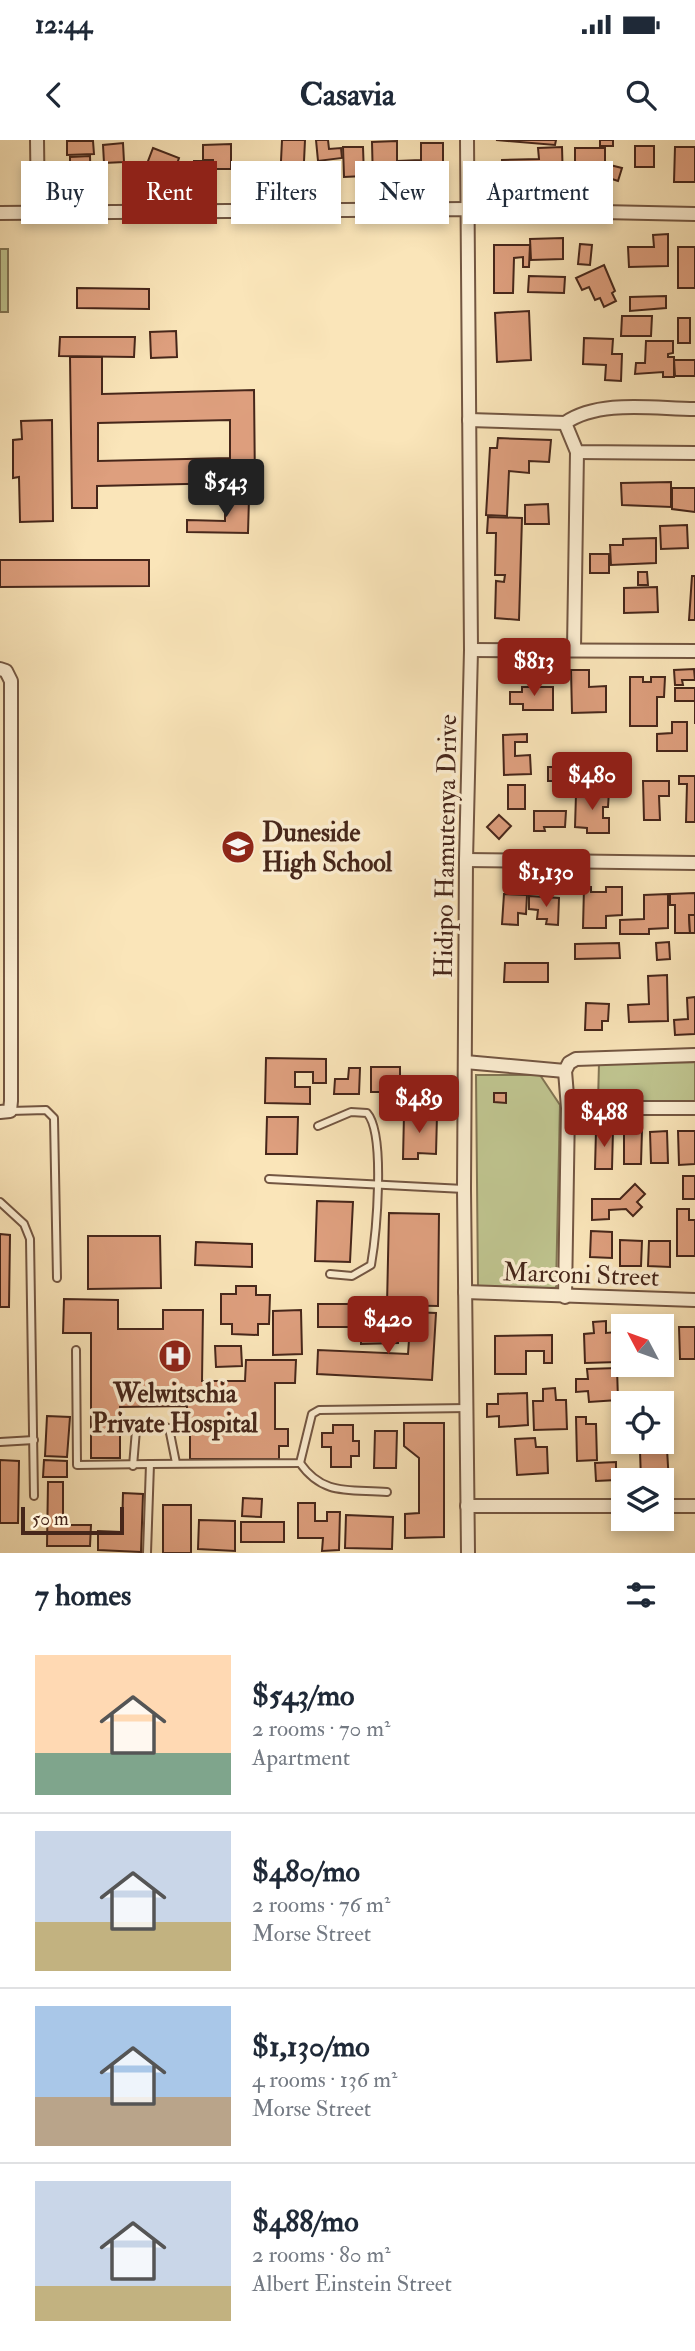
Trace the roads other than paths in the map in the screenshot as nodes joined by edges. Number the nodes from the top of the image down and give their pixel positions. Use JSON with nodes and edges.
{"nodes":[{"id":1,"x":37,"y":140,"type":"edge"},
{"id":2,"x":467,"y":140,"type":"edge"},
{"id":3,"x":37,"y":161,"type":"edge"},
{"id":4,"x":467,"y":161,"type":"edge"},
{"id":5,"x":463,"y":209,"type":"edge"},
{"id":6,"x":108,"y":212,"type":"edge"},
{"id":7,"x":613,"y":212,"type":"edge"},
{"id":8,"x":0,"y":213,"type":"edge"},
{"id":9,"x":21,"y":213,"type":"edge"},
{"id":10,"x":695,"y":214,"type":"edge"},
{"id":11,"x":466,"y":224,"type":"edge"},
{"id":12,"x":695,"y":409,"type":"edge"},
{"id":13,"x":469,"y":420,"type":"junction"},
{"id":14,"x":565,"y":423,"type":"junction"},
{"id":15,"x":577,"y":452,"type":"junction"},
{"id":16,"x":695,"y":453,"type":"edge"},
{"id":17,"x":575,"y":649,"type":"junction"},
{"id":18,"x":471,"y":650,"type":"junction"},
{"id":19,"x":695,"y":651,"type":"edge"},
{"id":20,"x":0,"y":669,"type":"edge"},
{"id":21,"x":466,"y":860,"type":"junction"},
{"id":22,"x":695,"y":863,"type":"edge"},
{"id":23,"x":695,"y":1055,"type":"edge"},
{"id":24,"x":465,"y":1062,"type":"junction"},
{"id":25,"x":565,"y":1070,"type":"junction"},
{"id":26,"x":568,"y":1108,"type":"junction"},
{"id":27,"x":695,"y":1108,"type":"edge"},
{"id":28,"x":5,"y":1111,"type":"edge"},
{"id":29,"x":318,"y":1126,"type":"dead end"},
{"id":30,"x":269,"y":1179,"type":"dead end"},
{"id":31,"x":378,"y":1184,"type":"junction"},
{"id":32,"x":464,"y":1189,"type":"junction"},
{"id":33,"x":0,"y":1202,"type":"edge"},
{"id":34,"x":330,"y":1275,"type":"dead end"},
{"id":35,"x":58,"y":1278,"type":"dead end"},
{"id":36,"x":465,"y":1292,"type":"junction"},
{"id":37,"x":565,"y":1297,"type":"junction"},
{"id":38,"x":695,"y":1300,"type":"edge"},
{"id":39,"x":76,"y":1350,"type":"dead end"},
{"id":40,"x":468,"y":1408,"type":"junction"},
{"id":41,"x":34,"y":1440,"type":"junction"},
{"id":42,"x":0,"y":1442,"type":"edge"},
{"id":43,"x":176,"y":1463,"type":"junction"},
{"id":44,"x":300,"y":1463,"type":"junction"},
{"id":45,"x":150,"y":1464,"type":"junction"},
{"id":46,"x":133,"y":1466,"type":"junction"},
{"id":47,"x":387,"y":1492,"type":"dead end"},
{"id":48,"x":34,"y":1496,"type":"dead end"},
{"id":49,"x":467,"y":1506,"type":"junction"},
{"id":50,"x":611,"y":1506,"type":"edge"},
{"id":51,"x":674,"y":1506,"type":"edge"},
{"id":52,"x":695,"y":1506,"type":"edge"},
{"id":53,"x":147,"y":1553,"type":"edge"},
{"id":54,"x":468,"y":1553,"type":"edge"}],
"edges":[{"from":1,"to":3,"type":"street"},
{"from":2,"to":4,"type":"street","name":"Hidipo Hamutenya Drive"},
{"from":5,"to":6,"type":"street"},
{"from":7,"to":10,"type":"street"},
{"from":8,"to":9,"type":"street"},
{"from":11,"to":13,"type":"street","name":"Hidipo Hamutenya Drive"},
{"from":12,"to":14,"type":"street"},
{"from":13,"to":14,"type":"street"},
{"from":13,"to":18,"type":"street","name":"Hidipo Hamutenya Drive"},
{"from":14,"to":15,"type":"street"},
{"from":15,"to":16,"type":"street"},
{"from":15,"to":17,"type":"street"},
{"from":17,"to":18,"type":"street"},
{"from":17,"to":19,"type":"street"},
{"from":18,"to":21,"type":"street","name":"Hidipo Hamutenya Drive"},
{"from":20,"to":28,"type":"street"},
{"from":21,"to":22,"type":"street"},
{"from":21,"to":24,"type":"street","name":"Hidipo Hamutenya Drive"},
{"from":23,"to":25,"type":"street"},
{"from":24,"to":25,"type":"street"},
{"from":24,"to":32,"type":"street","name":"Hidipo Hamutenya Drive"},
{"from":25,"to":26,"type":"street"},
{"from":26,"to":27,"type":"street"},
{"from":26,"to":37,"type":"street"},
{"from":28,"to":35,"type":"lane"},
{"from":29,"to":31,"type":"lane"},
{"from":30,"to":31,"type":"lane"},
{"from":31,"to":32,"type":"lane"},
{"from":31,"to":34,"type":"lane"},
{"from":32,"to":36,"type":"street","name":"Hidipo Hamutenya Drive"},
{"from":33,"to":41,"type":"lane"},
{"from":36,"to":37,"type":"street","name":"Marconi Street"},
{"from":36,"to":40,"type":"street","name":"Hidipo Hamutenya Drive"},
{"from":37,"to":38,"type":"street","name":"Marconi Street"},
{"from":39,"to":46,"type":"lane"},
{"from":40,"to":44,"type":"lane"},
{"from":40,"to":49,"type":"street","name":"Hidipo Hamutenya Drive"},
{"from":41,"to":42,"type":"lane"},
{"from":41,"to":48,"type":"lane"},
{"from":43,"to":44,"type":"lane"},
{"from":43,"to":45,"type":"lane"},
{"from":43,"to":46,"type":"lane"},
{"from":44,"to":47,"type":"lane"},
{"from":45,"to":46,"type":"lane"},
{"from":45,"to":53,"type":"lane"},
{"from":49,"to":50,"type":"street"},
{"from":49,"to":54,"type":"street","name":"Hidipo Hamutenya Drive"},
{"from":51,"to":52,"type":"street"}]}
